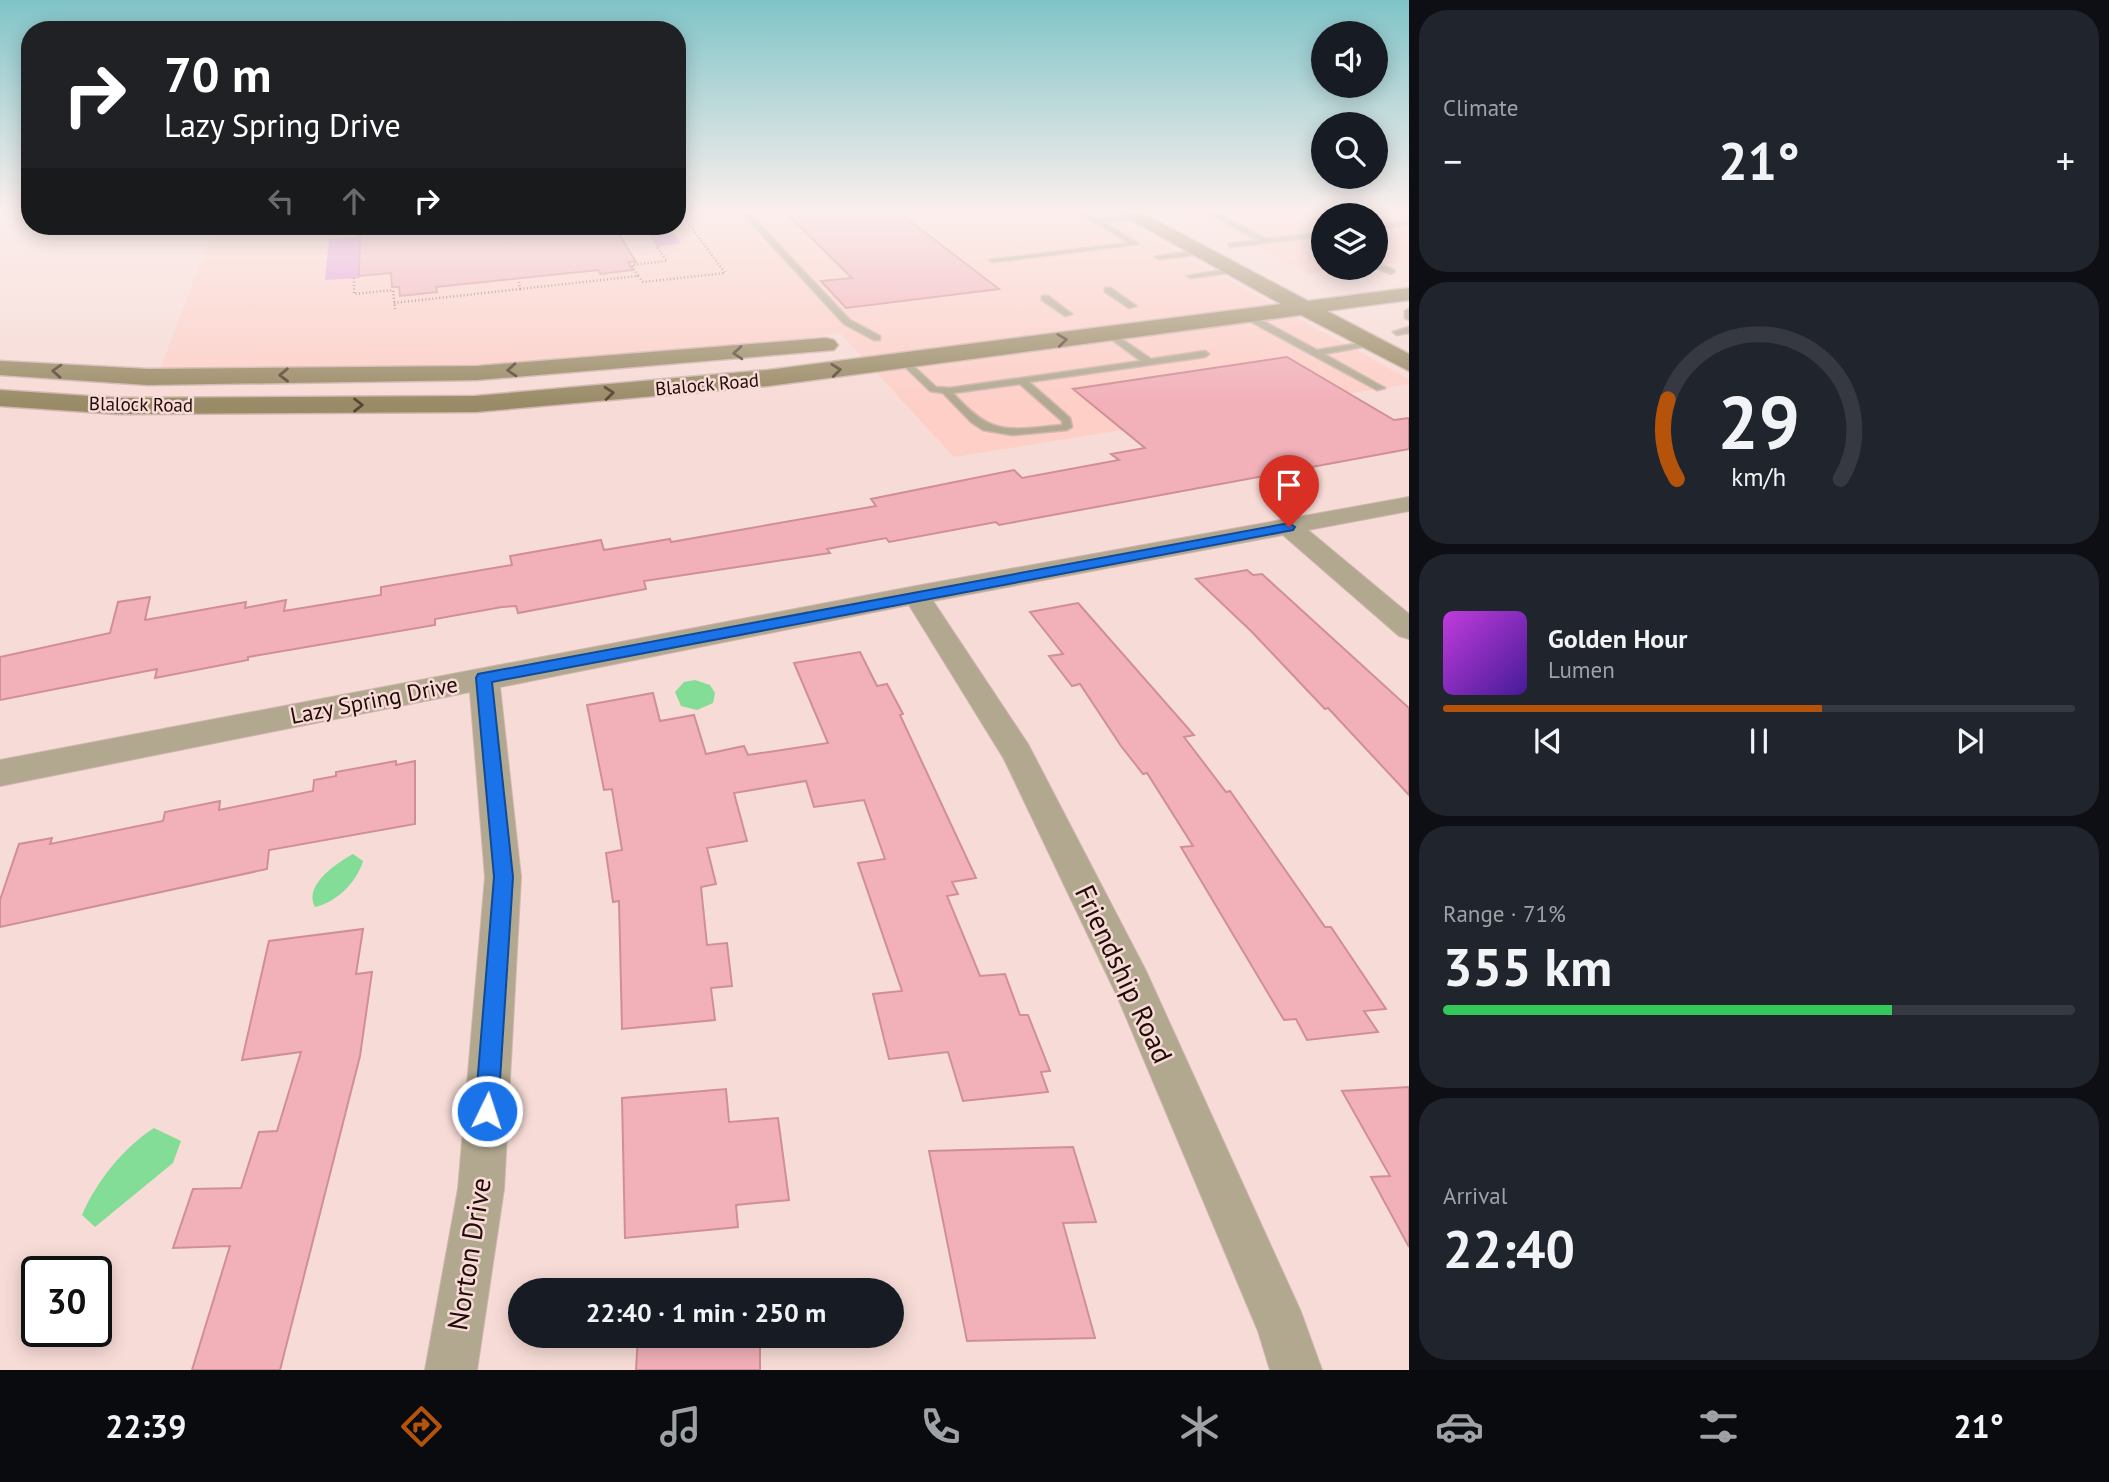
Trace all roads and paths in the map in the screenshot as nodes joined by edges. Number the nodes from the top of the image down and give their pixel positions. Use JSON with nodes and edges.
{"nodes":[{"id":1,"x":638,"y":276,"type":"joint"},
{"id":2,"x":693,"y":276,"type":"edge"},
{"id":3,"x":804,"y":276,"type":"edge"},
{"id":4,"x":1218,"y":276,"type":"edge"},
{"id":5,"x":1245,"y":276,"type":"edge"},
{"id":6,"x":354,"y":278,"type":"dead end"},
{"id":7,"x":519,"y":282,"type":"dead end"},
{"id":8,"x":1189,"y":287,"type":"joint"},
{"id":9,"x":1268,"y":288,"type":"junction"},
{"id":10,"x":520,"y":289,"type":"junction"},
{"id":11,"x":1108,"y":290,"type":"dead end"},
{"id":12,"x":1045,"y":298,"type":"dead end"},
{"id":13,"x":1407,"y":300,"type":"edge"},
{"id":14,"x":1159,"y":302,"type":"dead end"},
{"id":15,"x":394,"y":303,"type":"junction"},
{"id":16,"x":1343,"y":303,"type":"junction"},
{"id":17,"x":1132,"y":306,"type":"junction"},
{"id":18,"x":1305,"y":308,"type":"junction"},
{"id":19,"x":395,"y":309,"type":"dead end"},
{"id":20,"x":1068,"y":314,"type":"junction"},
{"id":21,"x":1247,"y":316,"type":"junction"},
{"id":22,"x":1027,"y":319,"type":"dead end"},
{"id":23,"x":1392,"y":329,"type":"edge"},
{"id":24,"x":1110,"y":334,"type":"junction"},
{"id":25,"x":905,"y":335,"type":"dead end"},
{"id":26,"x":877,"y":338,"type":"junction"},
{"id":27,"x":785,"y":350,"type":"junction"},
{"id":28,"x":1316,"y":353,"type":"junction"},
{"id":29,"x":1205,"y":354,"type":"dead end"},
{"id":30,"x":903,"y":361,"type":"junction"},
{"id":31,"x":1149,"y":362,"type":"junction"},
{"id":32,"x":1409,"y":364,"type":"edge"},
{"id":33,"x":0,"y":368,"type":"edge"},
{"id":34,"x":768,"y":378,"type":"junction"},
{"id":35,"x":1022,"y":381,"type":"junction"},
{"id":36,"x":1380,"y":388,"type":"dead end"},
{"id":37,"x":946,"y":391,"type":"junction"},
{"id":38,"x":0,"y":398,"type":"edge"},
{"id":39,"x":1409,"y":504,"type":"edge"},
{"id":40,"x":1289,"y":527,"type":"junction"},
{"id":41,"x":916,"y":595,"type":"junction"},
{"id":42,"x":1409,"y":629,"type":"edge"},
{"id":43,"x":484,"y":678,"type":"junction"},
{"id":44,"x":0,"y":773,"type":"edge"},
{"id":45,"x":451,"y":1370,"type":"edge"},
{"id":46,"x":1296,"y":1370,"type":"edge"}],
"edges":[{"from":1,"to":2,"type":"path"},
{"from":1,"to":10,"type":"path"},
{"from":3,"to":26,"type":"lane"},
{"from":4,"to":8,"type":"lane"},
{"from":5,"to":9,"type":"main road"},
{"from":6,"to":15,"type":"path"},
{"from":7,"to":10,"type":"path"},
{"from":8,"to":9,"type":"main road"},
{"from":9,"to":16,"type":"main road"},
{"from":9,"to":18,"type":"main road"},
{"from":10,"to":15,"type":"path"},
{"from":11,"to":17,"type":"lane"},
{"from":12,"to":20,"type":"lane"},
{"from":13,"to":16,"type":"main road","name":"Blalock Road"},
{"from":13,"to":23,"type":"lane"},
{"from":14,"to":17,"type":"main road"},
{"from":15,"to":19,"type":"path"},
{"from":16,"to":18,"type":"main road","name":"Blalock Road"},
{"from":16,"to":23,"type":"main road"},
{"from":17,"to":20,"type":"main road"},
{"from":18,"to":21,"type":"main road","name":"Blalock Road"},
{"from":18,"to":23,"type":"main road"},
{"from":20,"to":22,"type":"main road"},
{"from":21,"to":24,"type":"main road","name":"Blalock Road"},
{"from":21,"to":28,"type":"lane"},
{"from":23,"to":28,"type":"lane"},
{"from":23,"to":32,"type":"main road"},
{"from":30,"to":24,"type":"main road","name":"Blalock Road","one_way":true},
{"from":24,"to":31,"type":"lane"},
{"from":25,"to":26,"type":"main road","name":"Blalock Road"},
{"from":26,"to":27,"type":"main road","name":"Blalock Road"},
{"from":26,"to":30,"type":"main road"},
{"from":27,"to":33,"type":"main road","name":"Blalock Road","one_way":true},
{"from":27,"to":34,"type":"main road"},
{"from":28,"to":36,"type":"lane"},
{"from":29,"to":31,"type":"lane"},
{"from":34,"to":30,"type":"main road","name":"Blalock Road","one_way":true},
{"from":30,"to":37,"type":"lane"},
{"from":31,"to":35,"type":"lane"},
{"from":38,"to":34,"type":"main road","name":"Blalock Road","one_way":true},
{"from":35,"to":37,"type":"lane"},
{"from":35,"to":37,"type":"lane"},
{"from":39,"to":40,"type":"street","name":"Lazy Spring Drive"},
{"from":40,"to":41,"type":"street","name":"Lazy Spring Drive"},
{"from":40,"to":42,"type":"street"},
{"from":41,"to":43,"type":"street","name":"Lazy Spring Drive"},
{"from":41,"to":46,"type":"street","name":"Friendship Road"},
{"from":43,"to":44,"type":"street","name":"Lazy Spring Drive"},
{"from":43,"to":45,"type":"street","name":"Norton Drive"}]}
